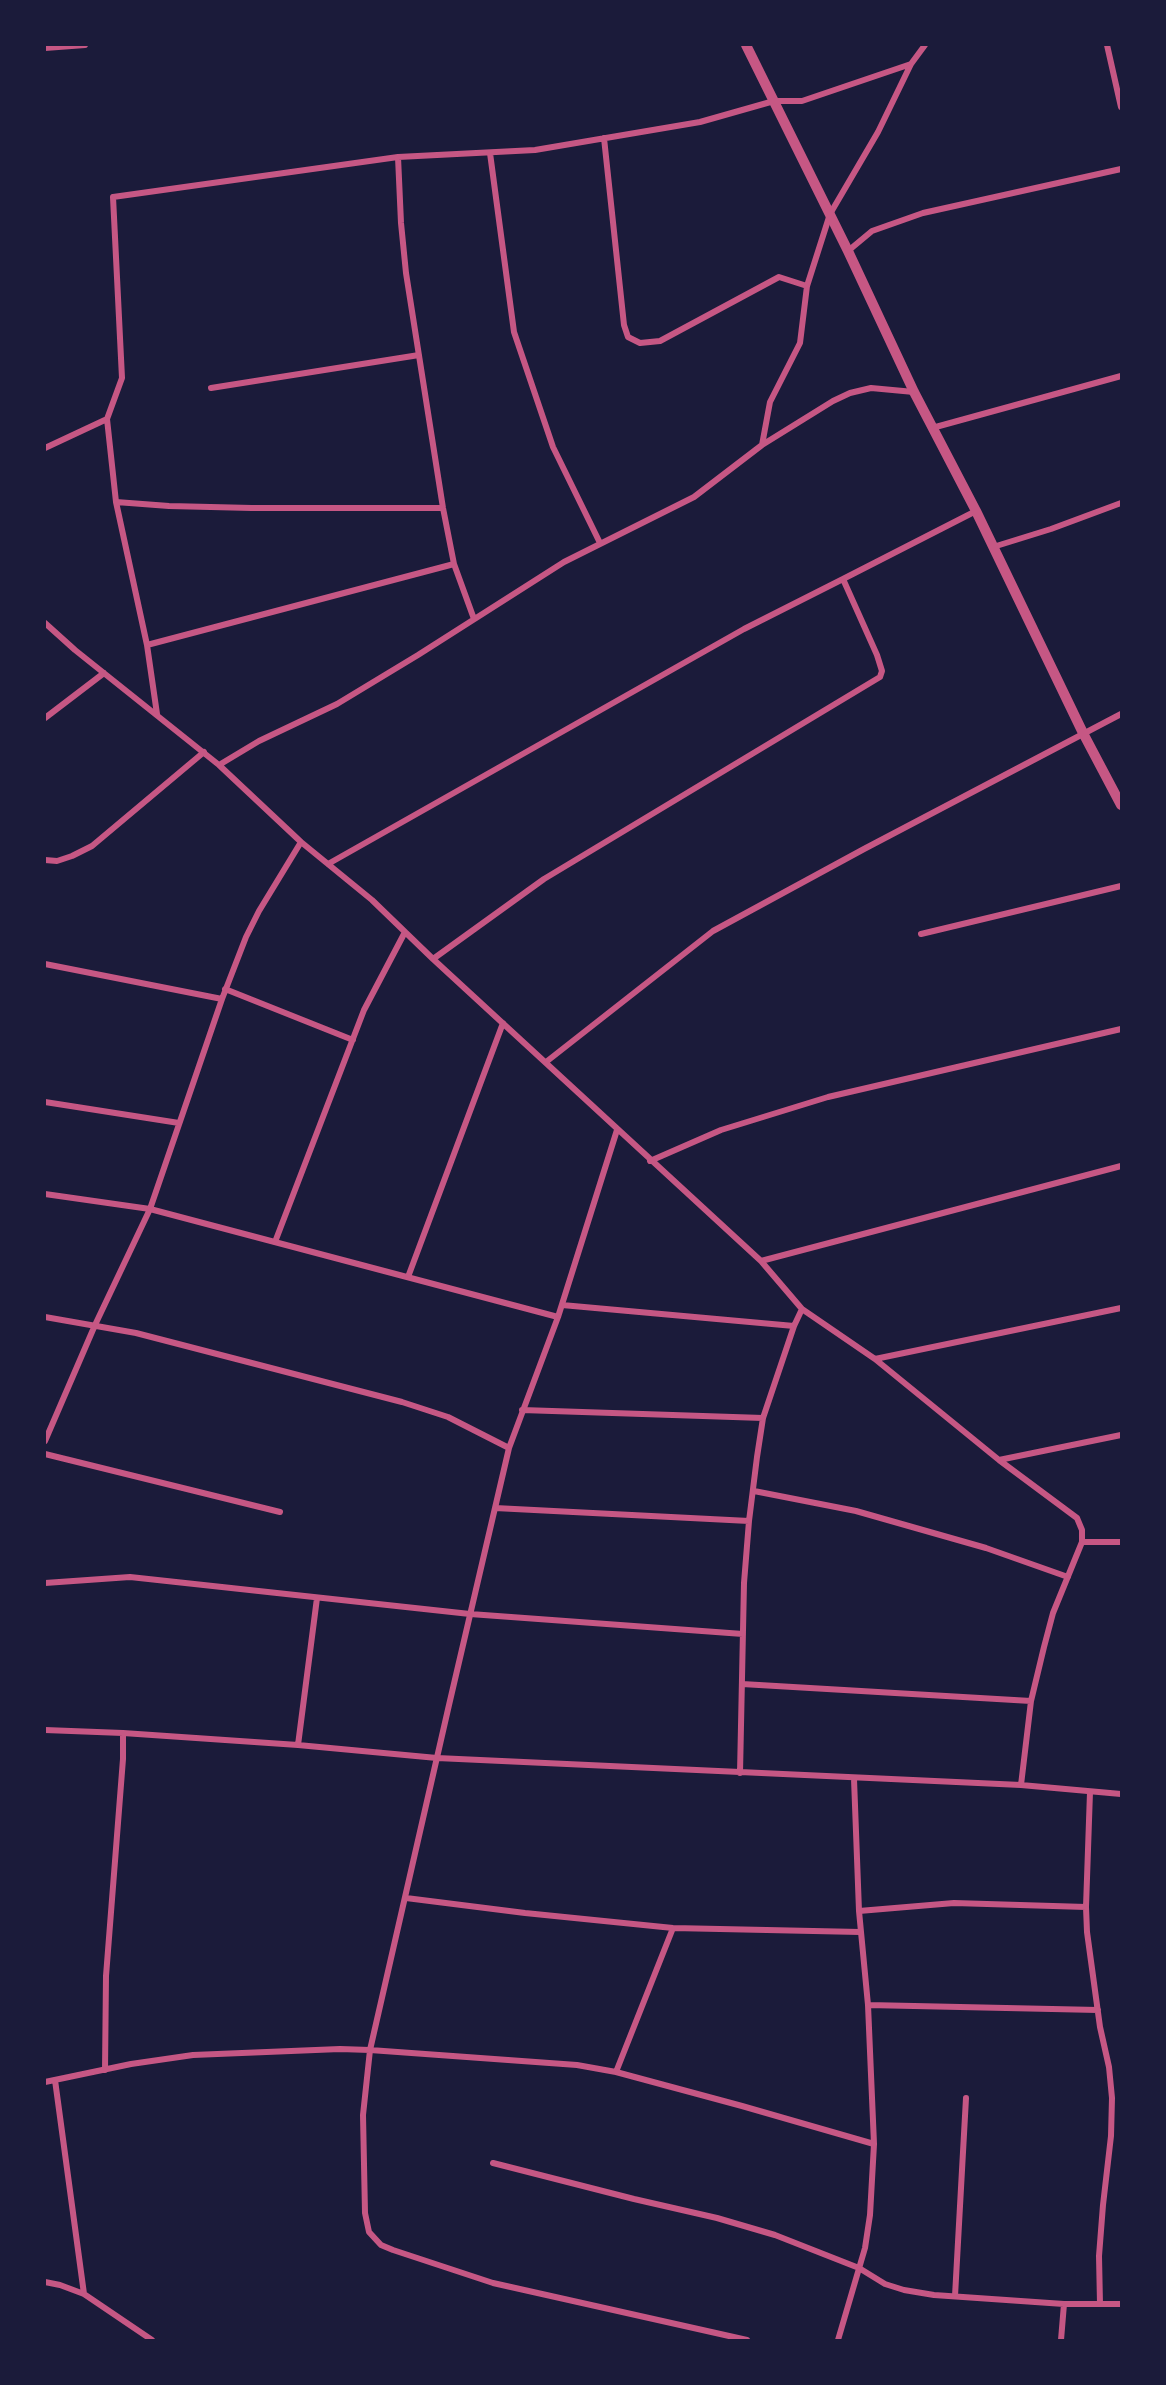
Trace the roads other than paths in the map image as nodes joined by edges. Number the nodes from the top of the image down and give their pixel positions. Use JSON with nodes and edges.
{"nodes":[{"id":1,"x":85,"y":45,"type":"edge"},
{"id":2,"x":746,"y":45,"type":"edge"},
{"id":3,"x":925,"y":45,"type":"edge"},
{"id":4,"x":1107,"y":45,"type":"edge"},
{"id":5,"x":45,"y":48,"type":"edge"},
{"id":6,"x":911,"y":64,"type":"junction"},
{"id":7,"x":774,"y":101,"type":"junction"},
{"id":8,"x":1121,"y":108,"type":"edge"},
{"id":9,"x":604,"y":138,"type":"junction"},
{"id":10,"x":490,"y":153,"type":"junction"},
{"id":11,"x":398,"y":157,"type":"junction"},
{"id":12,"x":1121,"y":169,"type":"edge"},
{"id":13,"x":830,"y":214,"type":"junction"},
{"id":14,"x":848,"y":251,"type":"junction"},
{"id":15,"x":807,"y":286,"type":"junction"},
{"id":16,"x":418,"y":355,"type":"junction"},
{"id":17,"x":1121,"y":376,"type":"edge"},
{"id":18,"x":212,"y":388,"type":"dead end"},
{"id":19,"x":914,"y":393,"type":"junction"},
{"id":20,"x":107,"y":419,"type":"junction"},
{"id":21,"x":932,"y":428,"type":"junction"},
{"id":22,"x":762,"y":445,"type":"junction"},
{"id":23,"x":45,"y":448,"type":"edge"},
{"id":24,"x":116,"y":502,"type":"junction"},
{"id":25,"x":1121,"y":503,"type":"edge"},
{"id":26,"x":443,"y":508,"type":"junction"},
{"id":27,"x":975,"y":511,"type":"junction"},
{"id":28,"x":600,"y":543,"type":"junction"},
{"id":29,"x":993,"y":547,"type":"junction"},
{"id":30,"x":454,"y":564,"type":"junction"},
{"id":31,"x":843,"y":579,"type":"junction"},
{"id":32,"x":474,"y":619,"type":"junction"},
{"id":33,"x":45,"y":623,"type":"edge"},
{"id":34,"x":147,"y":645,"type":"junction"},
{"id":35,"x":104,"y":673,"type":"junction"},
{"id":36,"x":158,"y":714,"type":"junction"},
{"id":37,"x":1121,"y":714,"type":"edge"},
{"id":38,"x":45,"y":718,"type":"edge"},
{"id":39,"x":1083,"y":733,"type":"junction"},
{"id":40,"x":204,"y":752,"type":"junction"},
{"id":41,"x":219,"y":765,"type":"junction"},
{"id":42,"x":1121,"y":805,"type":"edge"},
{"id":43,"x":301,"y":842,"type":"junction"},
{"id":44,"x":45,"y":860,"type":"edge"},
{"id":45,"x":328,"y":864,"type":"junction"},
{"id":46,"x":1121,"y":886,"type":"edge"},
{"id":47,"x":405,"y":932,"type":"junction"},
{"id":48,"x":921,"y":934,"type":"dead end"},
{"id":49,"x":433,"y":959,"type":"junction"},
{"id":50,"x":45,"y":964,"type":"edge"},
{"id":51,"x":225,"y":989,"type":"junction"},
{"id":52,"x":222,"y":999,"type":"junction"},
{"id":53,"x":503,"y":1023,"type":"junction"},
{"id":54,"x":1121,"y":1029,"type":"edge"},
{"id":55,"x":353,"y":1040,"type":"junction"},
{"id":56,"x":546,"y":1062,"type":"junction"},
{"id":57,"x":45,"y":1102,"type":"edge"},
{"id":58,"x":179,"y":1123,"type":"junction"},
{"id":59,"x":617,"y":1130,"type":"junction"},
{"id":60,"x":650,"y":1161,"type":"junction"},
{"id":61,"x":1121,"y":1166,"type":"edge"},
{"id":62,"x":45,"y":1194,"type":"edge"},
{"id":63,"x":150,"y":1209,"type":"junction"},
{"id":64,"x":275,"y":1242,"type":"junction"},
{"id":65,"x":761,"y":1261,"type":"junction"},
{"id":66,"x":408,"y":1277,"type":"junction"},
{"id":67,"x":562,"y":1305,"type":"junction"},
{"id":68,"x":1121,"y":1308,"type":"edge"},
{"id":69,"x":802,"y":1309,"type":"junction"},
{"id":70,"x":45,"y":1317,"type":"edge"},
{"id":71,"x":558,"y":1317,"type":"junction"},
{"id":72,"x":95,"y":1325,"type":"junction"},
{"id":73,"x":794,"y":1326,"type":"junction"},
{"id":74,"x":874,"y":1359,"type":"junction"},
{"id":75,"x":522,"y":1410,"type":"junction"},
{"id":76,"x":763,"y":1418,"type":"junction"},
{"id":77,"x":1121,"y":1435,"type":"edge"},
{"id":78,"x":45,"y":1441,"type":"edge"},
{"id":79,"x":509,"y":1448,"type":"junction"},
{"id":80,"x":45,"y":1454,"type":"edge"},
{"id":81,"x":999,"y":1460,"type":"junction"},
{"id":82,"x":753,"y":1491,"type":"junction"},
{"id":83,"x":495,"y":1508,"type":"junction"},
{"id":84,"x":280,"y":1512,"type":"dead end"},
{"id":85,"x":749,"y":1521,"type":"junction"},
{"id":86,"x":1082,"y":1542,"type":"junction"},
{"id":87,"x":1121,"y":1542,"type":"edge"},
{"id":88,"x":1068,"y":1577,"type":"junction"},
{"id":89,"x":45,"y":1583,"type":"edge"},
{"id":90,"x":317,"y":1598,"type":"junction"},
{"id":91,"x":470,"y":1614,"type":"junction"},
{"id":92,"x":743,"y":1634,"type":"junction"},
{"id":93,"x":742,"y":1684,"type":"junction"},
{"id":94,"x":1031,"y":1701,"type":"junction"},
{"id":95,"x":45,"y":1730,"type":"edge"},
{"id":96,"x":123,"y":1733,"type":"junction"},
{"id":97,"x":298,"y":1745,"type":"junction"},
{"id":98,"x":437,"y":1758,"type":"junction"},
{"id":99,"x":740,"y":1773,"type":"junction"},
{"id":100,"x":854,"y":1779,"type":"junction"},
{"id":101,"x":1021,"y":1785,"type":"junction"},
{"id":102,"x":1090,"y":1792,"type":"junction"},
{"id":103,"x":1121,"y":1794,"type":"edge"},
{"id":104,"x":406,"y":1898,"type":"junction"},
{"id":105,"x":1086,"y":1907,"type":"junction"},
{"id":106,"x":859,"y":1911,"type":"junction"},
{"id":107,"x":673,"y":1928,"type":"junction"},
{"id":108,"x":860,"y":1932,"type":"junction"},
{"id":109,"x":868,"y":2005,"type":"junction"},
{"id":110,"x":1098,"y":2010,"type":"junction"},
{"id":111,"x":370,"y":2050,"type":"junction"},
{"id":112,"x":105,"y":2070,"type":"junction"},
{"id":113,"x":616,"y":2072,"type":"junction"},
{"id":114,"x":55,"y":2080,"type":"junction"},
{"id":115,"x":45,"y":2082,"type":"edge"},
{"id":116,"x":966,"y":2098,"type":"dead end"},
{"id":117,"x":874,"y":2144,"type":"junction"},
{"id":118,"x":493,"y":2163,"type":"dead end"},
{"id":119,"x":859,"y":2268,"type":"junction"},
{"id":120,"x":45,"y":2282,"type":"edge"},
{"id":121,"x":84,"y":2294,"type":"junction"},
{"id":122,"x":955,"y":2296,"type":"junction"},
{"id":123,"x":1064,"y":2304,"type":"junction"},
{"id":124,"x":1100,"y":2304,"type":"junction"},
{"id":125,"x":1121,"y":2304,"type":"edge"},
{"id":126,"x":152,"y":2340,"type":"edge"},
{"id":127,"x":747,"y":2340,"type":"edge"},
{"id":128,"x":838,"y":2340,"type":"edge"},
{"id":129,"x":1060,"y":2340,"type":"edge"}],
"edges":[{"from":1,"to":5,"type":"street"},
{"from":2,"to":7,"type":"street"},
{"from":3,"to":6,"type":"street"},
{"from":4,"to":8,"type":"street"},
{"from":6,"to":7,"type":"street"},
{"from":6,"to":13,"type":"street"},
{"from":7,"to":9,"type":"street"},
{"from":7,"to":13,"type":"street"},
{"from":9,"to":10,"type":"street"},
{"from":9,"to":15,"type":"street"},
{"from":10,"to":11,"type":"street"},
{"from":10,"to":28,"type":"street"},
{"from":11,"to":16,"type":"street"},
{"from":11,"to":20,"type":"street"},
{"from":12,"to":14,"type":"street"},
{"from":13,"to":14,"type":"street"},
{"from":13,"to":15,"type":"street"},
{"from":14,"to":19,"type":"street"},
{"from":15,"to":22,"type":"street"},
{"from":16,"to":18,"type":"street"},
{"from":16,"to":26,"type":"street"},
{"from":17,"to":21,"type":"street"},
{"from":19,"to":21,"type":"street"},
{"from":19,"to":22,"type":"street"},
{"from":20,"to":23,"type":"street"},
{"from":20,"to":24,"type":"street"},
{"from":21,"to":27,"type":"street"},
{"from":22,"to":28,"type":"street"},
{"from":24,"to":26,"type":"street"},
{"from":24,"to":34,"type":"street"},
{"from":25,"to":29,"type":"street"},
{"from":26,"to":30,"type":"street"},
{"from":27,"to":29,"type":"street"},
{"from":27,"to":31,"type":"street"},
{"from":28,"to":32,"type":"street"},
{"from":29,"to":39,"type":"street"},
{"from":30,"to":32,"type":"street"},
{"from":30,"to":34,"type":"street"},
{"from":31,"to":45,"type":"street"},
{"from":31,"to":49,"type":"street"},
{"from":32,"to":41,"type":"street"},
{"from":33,"to":35,"type":"street"},
{"from":34,"to":36,"type":"street"},
{"from":35,"to":36,"type":"street"},
{"from":35,"to":38,"type":"street"},
{"from":36,"to":40,"type":"street"},
{"from":37,"to":39,"type":"street"},
{"from":39,"to":42,"type":"street"},
{"from":39,"to":56,"type":"street"},
{"from":40,"to":41,"type":"street"},
{"from":40,"to":44,"type":"street"},
{"from":41,"to":43,"type":"street"},
{"from":43,"to":45,"type":"street"},
{"from":43,"to":51,"type":"street"},
{"from":45,"to":47,"type":"street"},
{"from":46,"to":48,"type":"street"},
{"from":47,"to":49,"type":"street"},
{"from":47,"to":55,"type":"street"},
{"from":49,"to":53,"type":"street"},
{"from":50,"to":52,"type":"street"},
{"from":51,"to":52,"type":"street"},
{"from":51,"to":55,"type":"street"},
{"from":52,"to":58,"type":"street"},
{"from":53,"to":56,"type":"street"},
{"from":53,"to":66,"type":"street"},
{"from":54,"to":60,"type":"street"},
{"from":55,"to":64,"type":"street"},
{"from":56,"to":59,"type":"street"},
{"from":57,"to":58,"type":"street"},
{"from":58,"to":63,"type":"street"},
{"from":59,"to":60,"type":"street"},
{"from":59,"to":67,"type":"street"},
{"from":60,"to":65,"type":"street"},
{"from":61,"to":65,"type":"street"},
{"from":62,"to":63,"type":"street"},
{"from":63,"to":64,"type":"street"},
{"from":63,"to":72,"type":"street"},
{"from":64,"to":66,"type":"street"},
{"from":65,"to":69,"type":"street"},
{"from":66,"to":71,"type":"street"},
{"from":67,"to":71,"type":"street"},
{"from":67,"to":73,"type":"street"},
{"from":68,"to":74,"type":"street"},
{"from":69,"to":73,"type":"street"},
{"from":69,"to":74,"type":"street"},
{"from":70,"to":72,"type":"street"},
{"from":71,"to":75,"type":"street"},
{"from":72,"to":78,"type":"street"},
{"from":72,"to":79,"type":"street"},
{"from":73,"to":76,"type":"street"},
{"from":74,"to":81,"type":"street"},
{"from":75,"to":76,"type":"street"},
{"from":75,"to":79,"type":"street"},
{"from":76,"to":82,"type":"street"},
{"from":77,"to":81,"type":"street"},
{"from":79,"to":83,"type":"street"},
{"from":80,"to":84,"type":"street"},
{"from":81,"to":86,"type":"street"},
{"from":82,"to":85,"type":"street"},
{"from":82,"to":88,"type":"street"},
{"from":83,"to":85,"type":"street"},
{"from":83,"to":91,"type":"street"},
{"from":85,"to":92,"type":"street"},
{"from":86,"to":87,"type":"street"},
{"from":86,"to":88,"type":"street"},
{"from":88,"to":94,"type":"street"},
{"from":89,"to":90,"type":"street"},
{"from":90,"to":91,"type":"street"},
{"from":90,"to":97,"type":"street"},
{"from":91,"to":92,"type":"street"},
{"from":91,"to":98,"type":"street"},
{"from":92,"to":93,"type":"street"},
{"from":93,"to":94,"type":"street"},
{"from":93,"to":99,"type":"street"},
{"from":94,"to":101,"type":"street"},
{"from":95,"to":96,"type":"street"},
{"from":96,"to":97,"type":"street"},
{"from":96,"to":112,"type":"street"},
{"from":97,"to":98,"type":"street"},
{"from":98,"to":99,"type":"street"},
{"from":98,"to":104,"type":"street"},
{"from":99,"to":100,"type":"street"},
{"from":100,"to":101,"type":"street"},
{"from":100,"to":106,"type":"street"},
{"from":101,"to":102,"type":"street"},
{"from":102,"to":103,"type":"street"},
{"from":102,"to":105,"type":"street"},
{"from":104,"to":107,"type":"street"},
{"from":104,"to":111,"type":"street"},
{"from":105,"to":106,"type":"street"},
{"from":105,"to":110,"type":"street"},
{"from":106,"to":108,"type":"street"},
{"from":107,"to":108,"type":"street"},
{"from":107,"to":113,"type":"street"},
{"from":108,"to":109,"type":"street"},
{"from":109,"to":110,"type":"street"},
{"from":109,"to":117,"type":"street"},
{"from":110,"to":124,"type":"street"},
{"from":111,"to":112,"type":"street"},
{"from":111,"to":113,"type":"street"},
{"from":111,"to":127,"type":"street"},
{"from":112,"to":114,"type":"street"},
{"from":113,"to":117,"type":"street"},
{"from":114,"to":115,"type":"street"},
{"from":114,"to":121,"type":"street"},
{"from":116,"to":122,"type":"street"},
{"from":117,"to":119,"type":"street"},
{"from":118,"to":119,"type":"street"},
{"from":119,"to":122,"type":"street"},
{"from":119,"to":128,"type":"street"},
{"from":120,"to":121,"type":"street"},
{"from":121,"to":126,"type":"street"},
{"from":122,"to":123,"type":"street"},
{"from":123,"to":124,"type":"street"},
{"from":123,"to":129,"type":"street"},
{"from":124,"to":125,"type":"street"}]}
